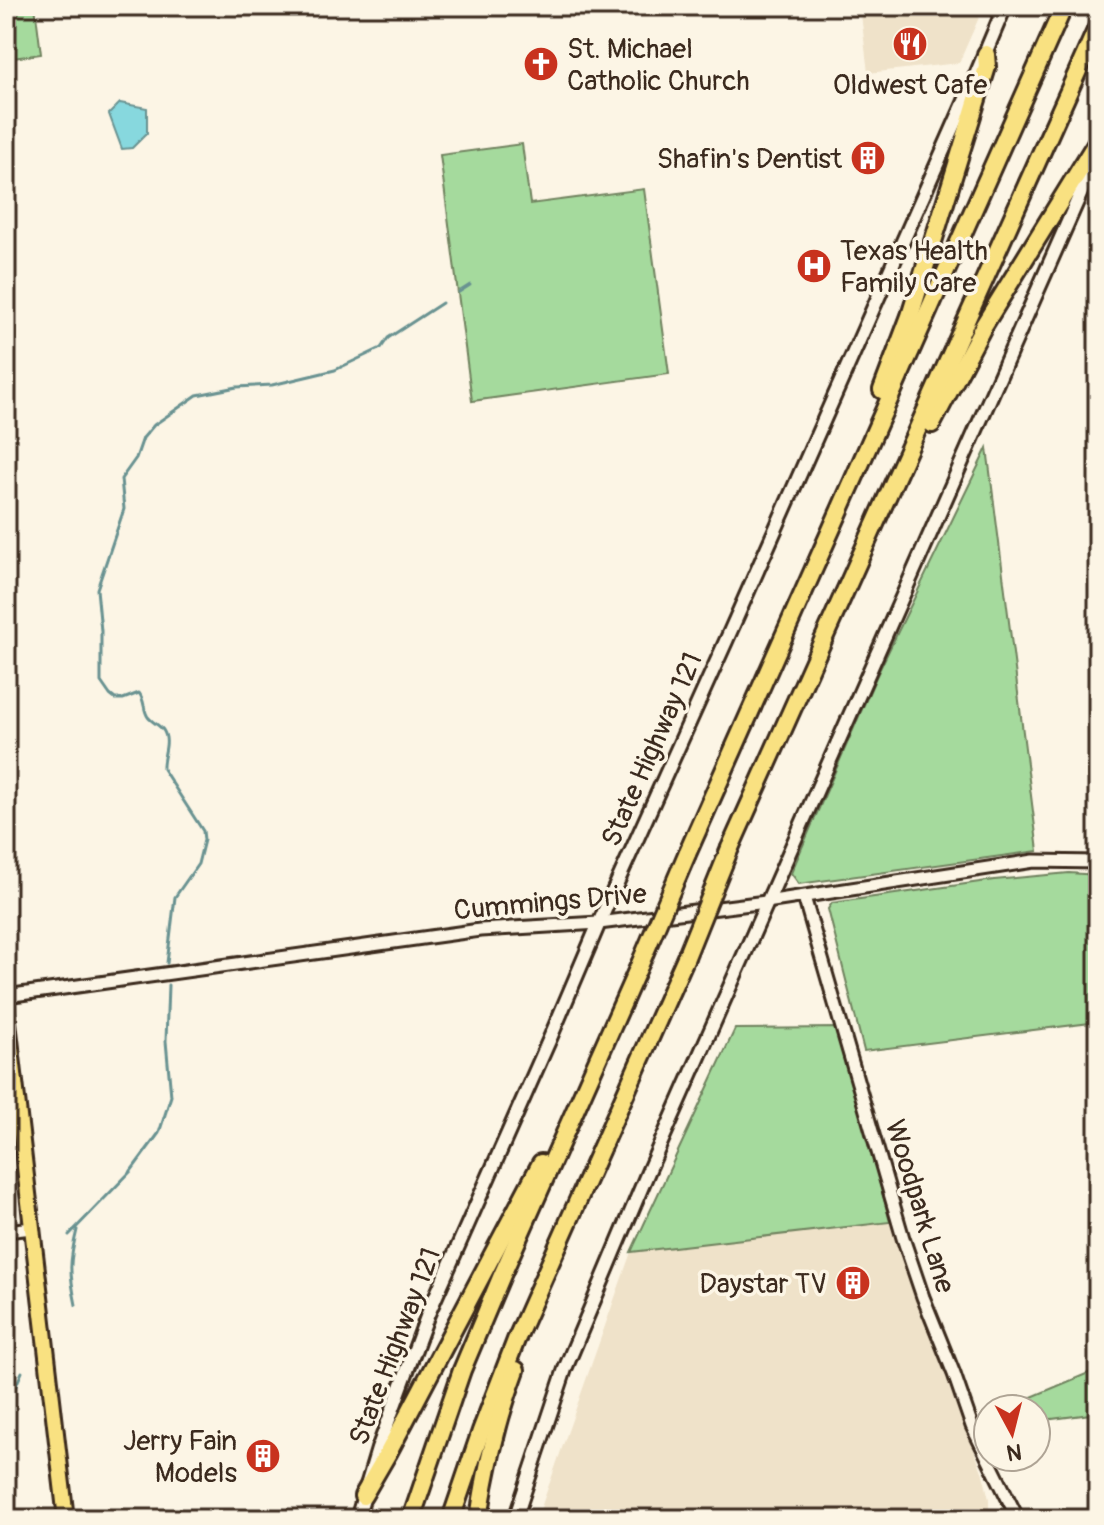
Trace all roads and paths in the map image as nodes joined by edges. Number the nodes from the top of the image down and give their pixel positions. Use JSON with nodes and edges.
{"nodes":[{"id":1,"x":1005,"y":6,"type":"edge"},
{"id":2,"x":1064,"y":6,"type":"edge"},
{"id":3,"x":1098,"y":26,"type":"edge"},
{"id":4,"x":986,"y":54,"type":"junction"},
{"id":5,"x":1098,"y":140,"type":"edge"},
{"id":6,"x":1098,"y":154,"type":"edge"},
{"id":7,"x":863,"y":457,"type":"junction"},
{"id":8,"x":894,"y":486,"type":"junction"},
{"id":9,"x":1098,"y":862,"type":"edge"},
{"id":10,"x":804,"y":897,"type":"junction"},
{"id":11,"x":766,"y":902,"type":"junction"},
{"id":12,"x":599,"y":923,"type":"junction"},
{"id":13,"x":6,"y":996,"type":"edge"},
{"id":14,"x":6,"y":1005,"type":"edge"},
{"id":15,"x":571,"y":1120,"type":"junction"},
{"id":16,"x":594,"y":1162,"type":"junction"},
{"id":17,"x":32,"y":1228,"type":"junction"},
{"id":18,"x":6,"y":1231,"type":"edge"},
{"id":19,"x":363,"y":1496,"type":"junction"},
{"id":20,"x":66,"y":1519,"type":"edge"},
{"id":21,"x":357,"y":1519,"type":"edge"},
{"id":22,"x":411,"y":1519,"type":"edge"},
{"id":23,"x":451,"y":1519,"type":"edge"},
{"id":24,"x":479,"y":1519,"type":"edge"},
{"id":25,"x":515,"y":1519,"type":"edge"},
{"id":26,"x":1018,"y":1519,"type":"edge"}],
"edges":[{"from":1,"to":4,"type":"main road","name":"State Highway 121"},
{"from":2,"to":7,"type":"highway"},
{"from":3,"to":8,"type":"highway"},
{"from":4,"to":7,"type":"highway"},
{"from":4,"to":12,"type":"main road","name":"State Highway 121"},
{"from":5,"to":8,"type":"highway"},
{"from":6,"to":11,"type":"main road"},
{"from":7,"to":15,"type":"highway","bridge":true},
{"from":8,"to":16,"type":"highway","bridge":true},
{"from":9,"to":10,"type":"street","name":"Cummings Drive"},
{"from":10,"to":11,"type":"street","name":"Cummings Drive"},
{"from":10,"to":26,"type":"street","name":"Woodpark Lane"},
{"from":11,"to":12,"type":"street","name":"Cummings Drive"},
{"from":11,"to":25,"type":"main road"},
{"from":12,"to":13,"type":"street","name":"Cummings Drive"},
{"from":12,"to":19,"type":"main road","name":"State Highway 121"},
{"from":14,"to":17,"type":"main road"},
{"from":15,"to":19,"type":"highway"},
{"from":15,"to":22,"type":"highway"},
{"from":16,"to":23,"type":"highway"},
{"from":16,"to":24,"type":"highway"},
{"from":17,"to":18,"type":"street"},
{"from":17,"to":20,"type":"main road"},
{"from":19,"to":21,"type":"main road","name":"State Highway 121"}]}
